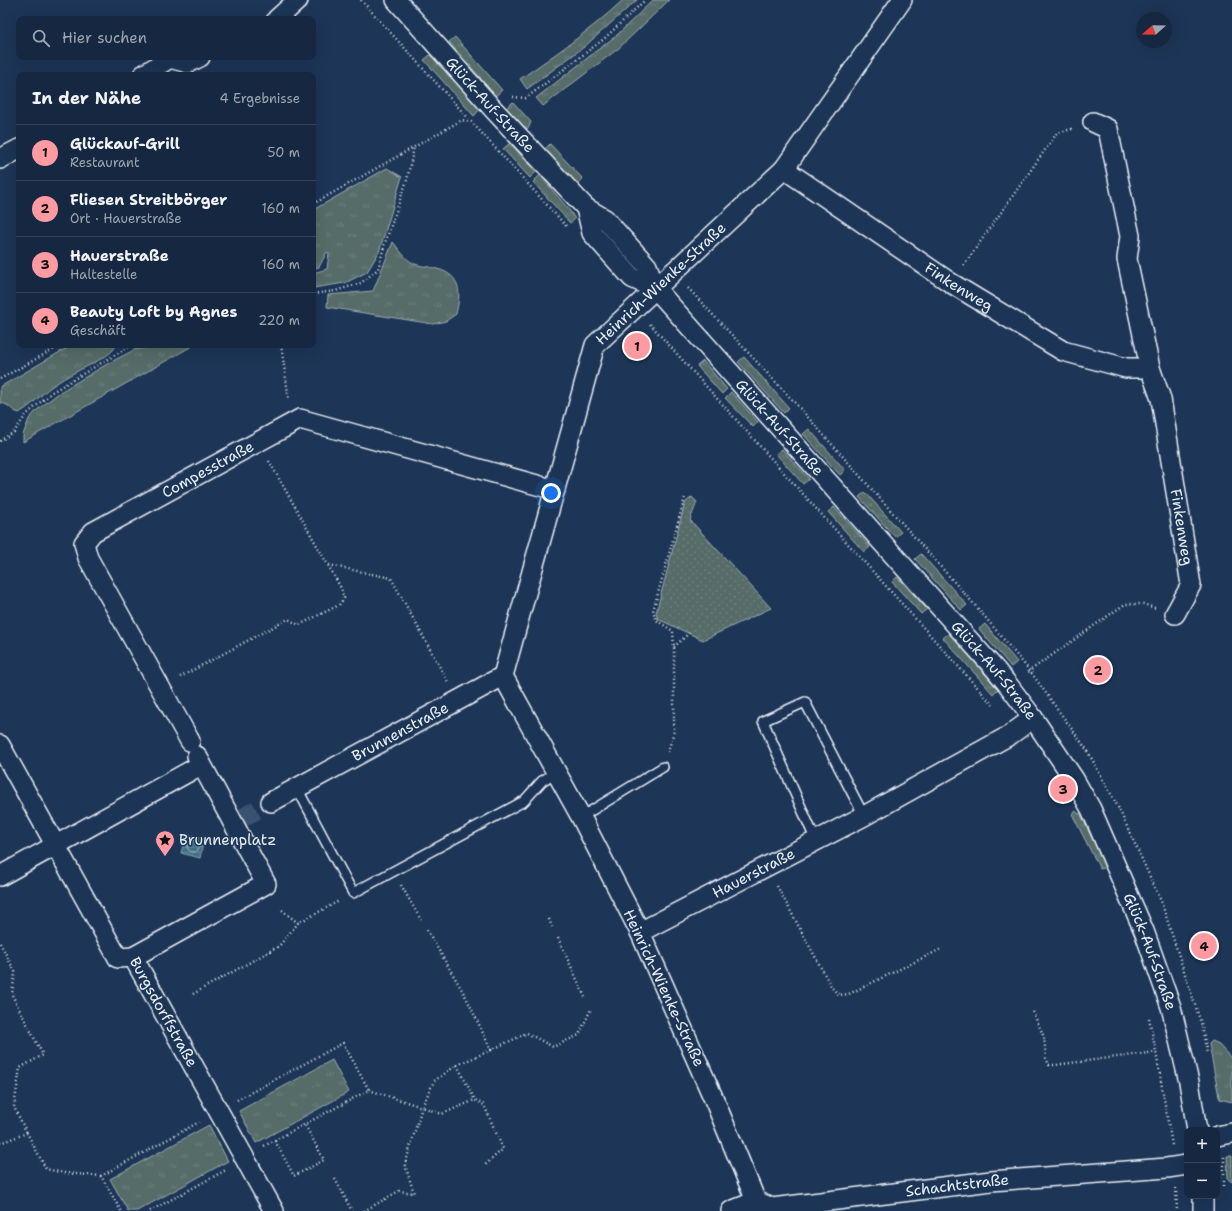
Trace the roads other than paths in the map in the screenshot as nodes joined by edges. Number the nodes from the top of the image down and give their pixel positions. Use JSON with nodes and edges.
{"nodes":[{"id":1,"x":298,"y":0,"type":"edge"},
{"id":2,"x":396,"y":0,"type":"edge"},
{"id":3,"x":902,"y":0,"type":"edge"},
{"id":4,"x":280,"y":16,"type":"edge"},
{"id":5,"x":167,"y":60,"type":"edge"},
{"id":6,"x":177,"y":60,"type":"edge"},
{"id":7,"x":194,"y":60,"type":"edge"},
{"id":8,"x":148,"y":72,"type":"edge"},
{"id":9,"x":1093,"y":122,"type":"road end"},
{"id":10,"x":16,"y":151,"type":"edge"},
{"id":11,"x":0,"y":159,"type":"edge"},
{"id":12,"x":784,"y":169,"type":"junction"},
{"id":13,"x":656,"y":289,"type":"junction"},
{"id":14,"x":1150,"y":368,"type":"junction"},
{"id":15,"x":555,"y":490,"type":"junction"},
{"id":16,"x":1175,"y":614,"type":"road end"},
{"id":17,"x":503,"y":676,"type":"junction"},
{"id":18,"x":1033,"y":718,"type":"junction"},
{"id":19,"x":0,"y":745,"type":"edge"},
{"id":20,"x":196,"y":754,"type":"junction"},
{"id":21,"x":663,"y":767,"type":"road end"},
{"id":22,"x":556,"y":772,"type":"junction"},
{"id":23,"x":297,"y":788,"type":"junction"},
{"id":24,"x":271,"y":802,"type":"tunnel mouth"},
{"id":25,"x":864,"y":816,"type":"junction"},
{"id":26,"x":581,"y":817,"type":"junction"},
{"id":27,"x":816,"y":841,"type":"junction"},
{"id":28,"x":56,"y":844,"type":"junction"},
{"id":29,"x":0,"y":876,"type":"edge"},
{"id":30,"x":640,"y":932,"type":"junction"},
{"id":31,"x":133,"y":957,"type":"junction"},
{"id":32,"x":1196,"y":1127,"type":"edge"},
{"id":33,"x":1232,"y":1133,"type":"edge"},
{"id":34,"x":1220,"y":1135,"type":"edge"},
{"id":35,"x":1182,"y":1166,"type":"edge"},
{"id":36,"x":1204,"y":1199,"type":"edge"},
{"id":37,"x":757,"y":1206,"type":"edge"},
{"id":38,"x":274,"y":1211,"type":"edge"},
{"id":39,"x":730,"y":1211,"type":"edge"},
{"id":40,"x":1203,"y":1211,"type":"edge"}],
"edges":[{"from":1,"to":4,"type":"street"},
{"from":2,"to":13,"type":"street","name":"Glück-Auf-Straße"},
{"from":3,"to":12,"type":"street","name":"Heinrich-Wienke-Straße"},
{"from":5,"to":8,"type":"street"},
{"from":6,"to":7,"type":"street"},
{"from":9,"to":14,"type":"street","name":"Finkenweg"},
{"from":10,"to":11,"type":"street"},
{"from":12,"to":13,"type":"street","name":"Heinrich-Wienke-Straße"},
{"from":12,"to":14,"type":"street","name":"Finkenweg"},
{"from":13,"to":15,"type":"street","name":"Heinrich-Wienke-Straße"},
{"from":13,"to":18,"type":"street","name":"Glück-Auf-Straße"},
{"from":14,"to":16,"type":"street","name":"Finkenweg"},
{"from":15,"to":17,"type":"street","name":"Heinrich-Wienke-Straße"},
{"from":15,"to":20,"type":"street","name":"Compesstraße"},
{"from":17,"to":22,"type":"street","name":"Heinrich-Wienke-Straße"},
{"from":17,"to":23,"type":"street","name":"Brunnenstraße"},
{"from":18,"to":25,"type":"street","name":"Hauerstraße"},
{"from":18,"to":32,"type":"street","name":"Glück-Auf-Straße"},
{"from":19,"to":28,"type":"street","name":"Burgsdorffstraße"},
{"from":20,"to":28,"type":"street"},
{"from":20,"to":31,"type":"street"},
{"from":21,"to":26,"type":"lane"},
{"from":22,"to":23,"type":"lane"},
{"from":22,"to":26,"type":"street","name":"Heinrich-Wienke-Straße"},
{"from":23,"to":24,"type":"street","name":"Brunnenstraße"},
{"from":25,"to":27,"type":"street","name":"Hauerstraße"},
{"from":25,"to":27,"type":"lane"},
{"from":26,"to":30,"type":"street","name":"Heinrich-Wienke-Straße"},
{"from":27,"to":30,"type":"street","name":"Hauerstraße"},
{"from":28,"to":29,"type":"street"},
{"from":28,"to":31,"type":"street","name":"Burgsdorffstraße"},
{"from":30,"to":37,"type":"street","name":"Heinrich-Wienke-Straße"},
{"from":31,"to":38,"type":"street","name":"Burgsdorffstraße"},
{"from":33,"to":34,"type":"street"},
{"from":35,"to":37,"type":"street","name":"Schachtstraße"},
{"from":36,"to":40,"type":"street"},
{"from":37,"to":39,"type":"street"}]}
